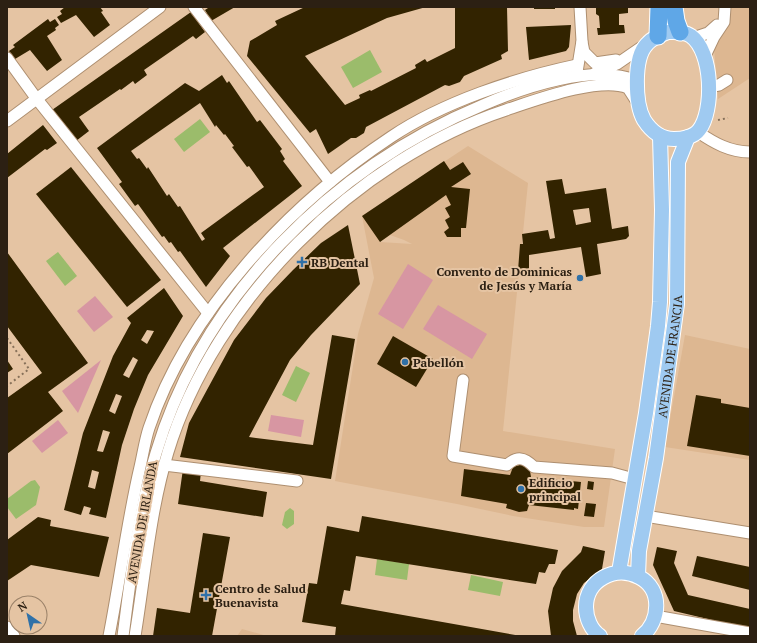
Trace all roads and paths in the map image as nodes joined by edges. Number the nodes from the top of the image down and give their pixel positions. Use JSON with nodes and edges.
{"nodes":[{"id":1,"x":160,"y":7,"type":"edge"},
{"id":2,"x":194,"y":7,"type":"edge"},
{"id":3,"x":580,"y":7,"type":"edge"},
{"id":4,"x":659,"y":7,"type":"edge"},
{"id":5,"x":674,"y":7,"type":"edge"},
{"id":6,"x":718,"y":7,"type":"edge"},
{"id":7,"x":725,"y":7,"type":"edge"},
{"id":8,"x":687,"y":35,"type":"junction"},
{"id":9,"x":652,"y":40,"type":"junction"},
{"id":10,"x":582,"y":41,"type":"junction"},
{"id":11,"x":706,"y":56,"type":"junction"},
{"id":12,"x":7,"y":58,"type":"edge"},
{"id":13,"x":627,"y":58,"type":"junction"},
{"id":14,"x":577,"y":65,"type":"junction"},
{"id":15,"x":590,"y":75,"type":"junction"},
{"id":16,"x":530,"y":77,"type":"junction"},
{"id":17,"x":578,"y":77,"type":"junction"},
{"id":18,"x":727,"y":80,"type":"dead end"},
{"id":19,"x":637,"y":81,"type":"junction"},
{"id":20,"x":554,"y":82,"type":"junction"},
{"id":21,"x":708,"y":87,"type":"junction"},
{"id":22,"x":36,"y":98,"type":"junction"},
{"id":23,"x":637,"y":102,"type":"junction"},
{"id":24,"x":728,"y":118,"type":"dead end"},
{"id":25,"x":718,"y":120,"type":"dead end"},
{"id":26,"x":7,"y":121,"type":"edge"},
{"id":27,"x":693,"y":134,"type":"junction"},
{"id":28,"x":660,"y":136,"type":"junction"},
{"id":29,"x":750,"y":152,"type":"edge"},
{"id":30,"x":330,"y":182,"type":"junction"},
{"id":31,"x":208,"y":313,"type":"junction"},
{"id":32,"x":7,"y":338,"type":"edge"},
{"id":33,"x":462,"y":380,"type":"dead end"},
{"id":34,"x":7,"y":386,"type":"edge"},
{"id":35,"x":164,"y":465,"type":"junction"},
{"id":36,"x":634,"y":479,"type":"junction"},
{"id":37,"x":297,"y":481,"type":"dead end"},
{"id":38,"x":645,"y":516,"type":"junction"},
{"id":39,"x":126,"y":533,"type":"junction"},
{"id":40,"x":750,"y":533,"type":"edge"},
{"id":41,"x":138,"y":535,"type":"junction"},
{"id":42,"x":619,"y":572,"type":"junction"},
{"id":43,"x":638,"y":576,"type":"junction"},
{"id":44,"x":656,"y":616,"type":"junction"},
{"id":45,"x":7,"y":627,"type":"edge"},
{"id":46,"x":750,"y":633,"type":"edge"},
{"id":47,"x":14,"y":636,"type":"edge"},
{"id":48,"x":109,"y":636,"type":"edge"},
{"id":49,"x":123,"y":636,"type":"edge"},
{"id":50,"x":135,"y":636,"type":"edge"},
{"id":51,"x":600,"y":636,"type":"edge"},
{"id":52,"x":642,"y":636,"type":"edge"}],
"edges":[{"from":1,"to":22,"type":"street"},
{"from":2,"to":30,"type":"street"},
{"from":3,"to":10,"type":"street"},
{"from":4,"to":9,"type":"highway"},
{"from":5,"to":8,"type":"highway"},
{"from":6,"to":8,"type":"street"},
{"from":7,"to":11,"type":"street"},
{"from":8,"to":9,"type":"main road"},
{"from":8,"to":11,"type":"main road"},
{"from":9,"to":13,"type":"street","name":"AVENIDA DE IRLANDA"},
{"from":9,"to":19,"type":"main road"},
{"from":10,"to":13,"type":"street","name":"AVENIDA DE IRLANDA"},
{"from":10,"to":14,"type":"street"},
{"from":11,"to":21,"type":"main road"},
{"from":12,"to":22,"type":"street"},
{"from":13,"to":15,"type":"street","name":"AVENIDA DE IRLANDA"},
{"from":14,"to":16,"type":"street","name":"AVENIDA DE IRLANDA"},
{"from":14,"to":17,"type":"street"},
{"from":15,"to":17,"type":"street","name":"AVENIDA DE IRLANDA"},
{"from":15,"to":19,"type":"street","name":"AVENIDA DE IRLANDA"},
{"from":16,"to":20,"type":"street","name":"AVENIDA DE IRLANDA"},
{"from":16,"to":30,"type":"street","name":"AVENIDA DE IRLANDA"},
{"from":17,"to":20,"type":"street","name":"AVENIDA DE IRLANDA"},
{"from":18,"to":21,"type":"street"},
{"from":19,"to":23,"type":"main road"},
{"from":20,"to":41,"type":"street","name":"AVENIDA DE IRLANDA"},
{"from":21,"to":27,"type":"main road"},
{"from":22,"to":26,"type":"street"},
{"from":22,"to":31,"type":"street"},
{"from":23,"to":28,"type":"main road"},
{"from":23,"to":35,"type":"street","name":"AVENIDA DE IRLANDA"},
{"from":24,"to":25,"type":"path"},
{"from":27,"to":28,"type":"main road"},
{"from":27,"to":29,"type":"street"},
{"from":27,"to":38,"type":"main road","name":"AVENIDA DE FRANCIA"},
{"from":28,"to":36,"type":"main road","name":"AVENIDA DE FRANCIA"},
{"from":30,"to":31,"type":"street","name":"AVENIDA DE IRLANDA"},
{"from":31,"to":39,"type":"street","name":"AVENIDA DE IRLANDA"},
{"from":32,"to":34,"type":"path"},
{"from":33,"to":36,"type":"street"},
{"from":35,"to":37,"type":"street"},
{"from":35,"to":50,"type":"street","name":"AVENIDA DE IRLANDA"},
{"from":36,"to":42,"type":"main road","name":"AVENIDA DE FRANCIA"},
{"from":38,"to":40,"type":"street"},
{"from":38,"to":43,"type":"main road","name":"AVENIDA DE FRANCIA"},
{"from":39,"to":41,"type":"street","name":"AVENIDA DE IRLANDA"},
{"from":39,"to":48,"type":"street","name":"AVENIDA DE IRLANDA"},
{"from":41,"to":49,"type":"street","name":"AVENIDA DE IRLANDA"},
{"from":42,"to":43,"type":"main road"},
{"from":42,"to":51,"type":"main road"},
{"from":43,"to":44,"type":"main road"},
{"from":44,"to":46,"type":"street"},
{"from":44,"to":52,"type":"main road"},
{"from":45,"to":47,"type":"street"}]}
